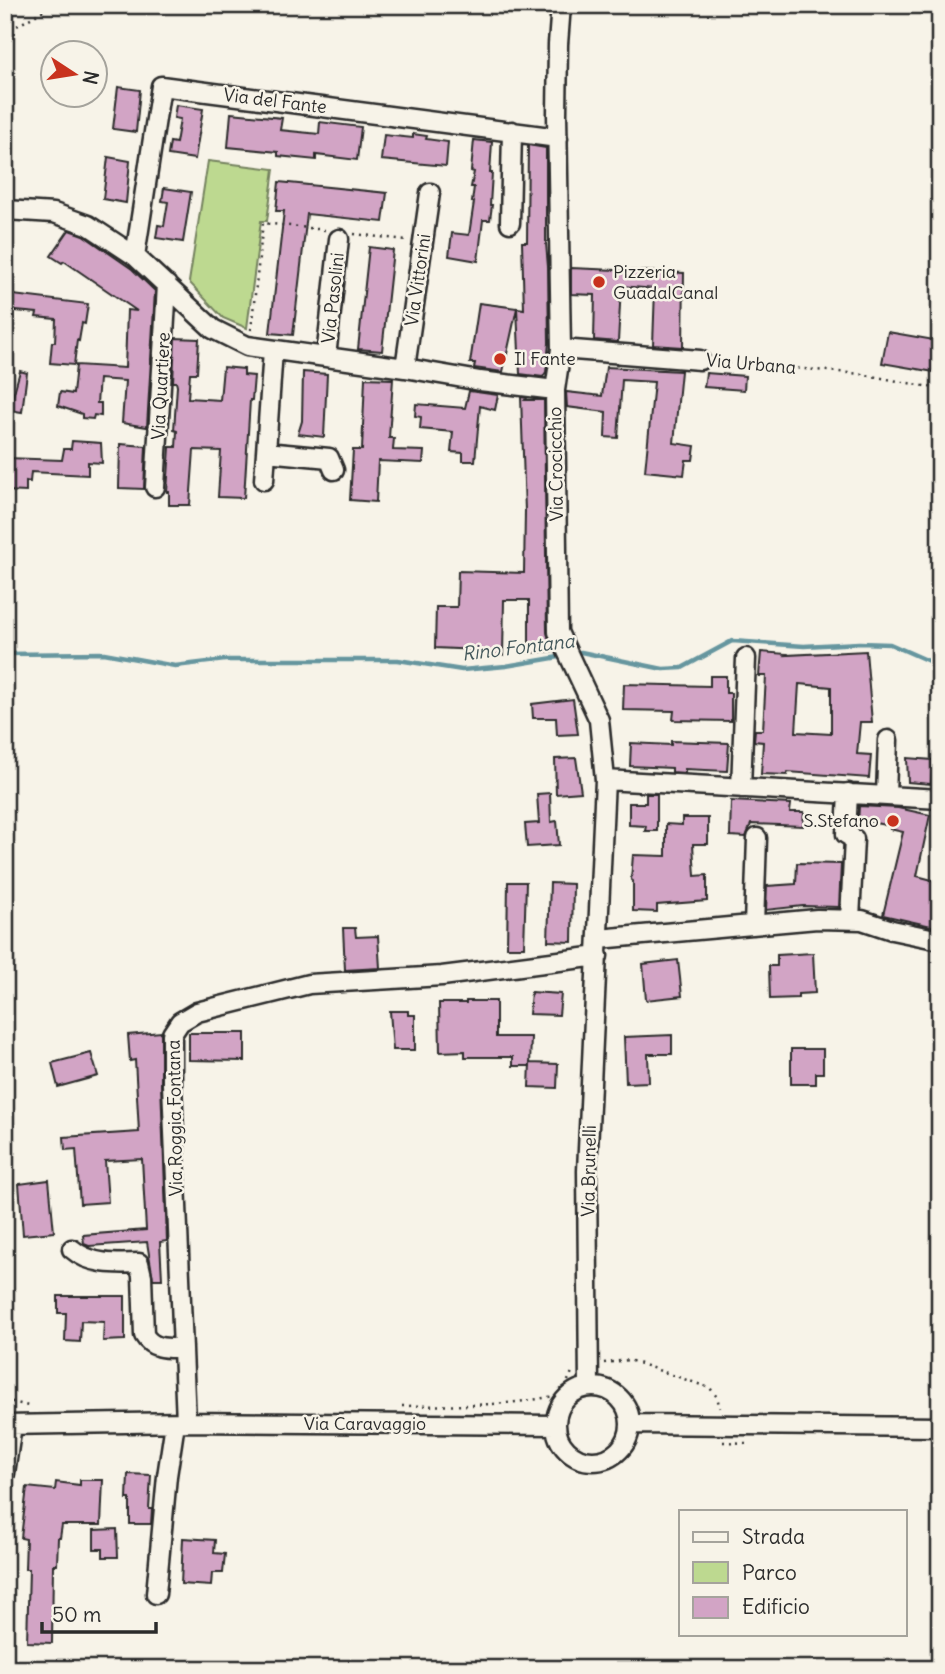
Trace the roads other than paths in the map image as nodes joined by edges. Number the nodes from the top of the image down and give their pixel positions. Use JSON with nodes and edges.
{"nodes":[{"id":1,"x":561,"y":5,"type":"edge"},
{"id":2,"x":512,"y":131,"type":"junction"},
{"id":3,"x":558,"y":138,"type":"junction"},
{"id":4,"x":430,"y":193,"type":"dead end"},
{"id":5,"x":5,"y":210,"type":"edge"},
{"id":6,"x":510,"y":223,"type":"dead end"},
{"id":7,"x":337,"y":234,"type":"road end"},
{"id":8,"x":135,"y":256,"type":"junction"},
{"id":9,"x":167,"y":285,"type":"junction"},
{"id":10,"x":561,"y":349,"type":"junction"},
{"id":11,"x":273,"y":350,"type":"junction"},
{"id":12,"x":326,"y":357,"type":"junction"},
{"id":13,"x":700,"y":360,"type":"road end"},
{"id":14,"x":405,"y":368,"type":"junction"},
{"id":15,"x":555,"y":390,"type":"junction"},
{"id":16,"x":266,"y":452,"type":"junction"},
{"id":17,"x":334,"y":470,"type":"dead end"},
{"id":18,"x":264,"y":480,"type":"dead end"},
{"id":19,"x":155,"y":487,"type":"dead end"},
{"id":20,"x":746,"y":658,"type":"dead end"},
{"id":21,"x":888,"y":740,"type":"dead end"},
{"id":22,"x":605,"y":780,"type":"junction"},
{"id":23,"x":741,"y":788,"type":"junction"},
{"id":24,"x":848,"y":793,"type":"junction"},
{"id":25,"x":886,"y":795,"type":"junction"},
{"id":26,"x":940,"y":799,"type":"edge"},
{"id":27,"x":757,"y":838,"type":"dead end"},
{"id":28,"x":850,"y":919,"type":"junction"},
{"id":29,"x":754,"y":925,"type":"junction"},
{"id":30,"x":940,"y":940,"type":"edge"},
{"id":31,"x":598,"y":947,"type":"junction"},
{"id":32,"x":72,"y":1249,"type":"dead end"},
{"id":33,"x":183,"y":1348,"type":"junction"},
{"id":34,"x":589,"y":1387,"type":"junction"},
{"id":35,"x":181,"y":1422,"type":"junction"},
{"id":36,"x":631,"y":1424,"type":"junction"},
{"id":37,"x":8,"y":1425,"type":"edge"},
{"id":38,"x":556,"y":1425,"type":"junction"},
{"id":39,"x":940,"y":1427,"type":"edge"},
{"id":40,"x":5,"y":1473,"type":"edge"},
{"id":41,"x":156,"y":1594,"type":"dead end"}],
"edges":[{"from":1,"to":3,"type":"street","name":"Via Crocicchio"},
{"from":2,"to":3,"type":"street","name":"Via del Fante"},
{"from":2,"to":6,"type":"street"},
{"from":2,"to":8,"type":"street","name":"Via del Fante"},
{"from":3,"to":10,"type":"street","name":"Via Crocicchio"},
{"from":4,"to":14,"type":"street","name":"Via Vittorini"},
{"from":5,"to":8,"type":"street"},
{"from":7,"to":12,"type":"street","name":"Via Pasolini"},
{"from":8,"to":9,"type":"street"},
{"from":9,"to":11,"type":"street"},
{"from":9,"to":19,"type":"street","name":"Via Quartiere"},
{"from":10,"to":13,"type":"street","name":"Via Urbana"},
{"from":10,"to":15,"type":"street","name":"Via Crocicchio"},
{"from":11,"to":12,"type":"street"},
{"from":11,"to":16,"type":"street"},
{"from":12,"to":14,"type":"street"},
{"from":14,"to":15,"type":"street"},
{"from":15,"to":22,"type":"street","name":"Via Crocicchio"},
{"from":16,"to":17,"type":"street"},
{"from":16,"to":18,"type":"street"},
{"from":20,"to":23,"type":"street"},
{"from":21,"to":25,"type":"street"},
{"from":22,"to":23,"type":"street"},
{"from":22,"to":31,"type":"street","name":"Via Crocicchio"},
{"from":23,"to":24,"type":"street"},
{"from":24,"to":25,"type":"street"},
{"from":24,"to":28,"type":"street"},
{"from":25,"to":26,"type":"street"},
{"from":27,"to":29,"type":"street"},
{"from":28,"to":29,"type":"street"},
{"from":28,"to":30,"type":"street"},
{"from":29,"to":31,"type":"street"},
{"from":31,"to":33,"type":"street","name":"Via Roggia Fontana"},
{"from":31,"to":34,"type":"street","name":"Via Brunelli"},
{"from":32,"to":33,"type":"street"},
{"from":33,"to":35,"type":"street","name":"Via Roggia Fontana"},
{"from":34,"to":36,"type":"street"},
{"from":34,"to":38,"type":"street"},
{"from":35,"to":37,"type":"street","name":"Via Caravaggio"},
{"from":35,"to":38,"type":"street","name":"Via Caravaggio"},
{"from":35,"to":41,"type":"street"},
{"from":36,"to":38,"type":"street"},
{"from":36,"to":39,"type":"street"},
{"from":37,"to":40,"type":"street"}]}
